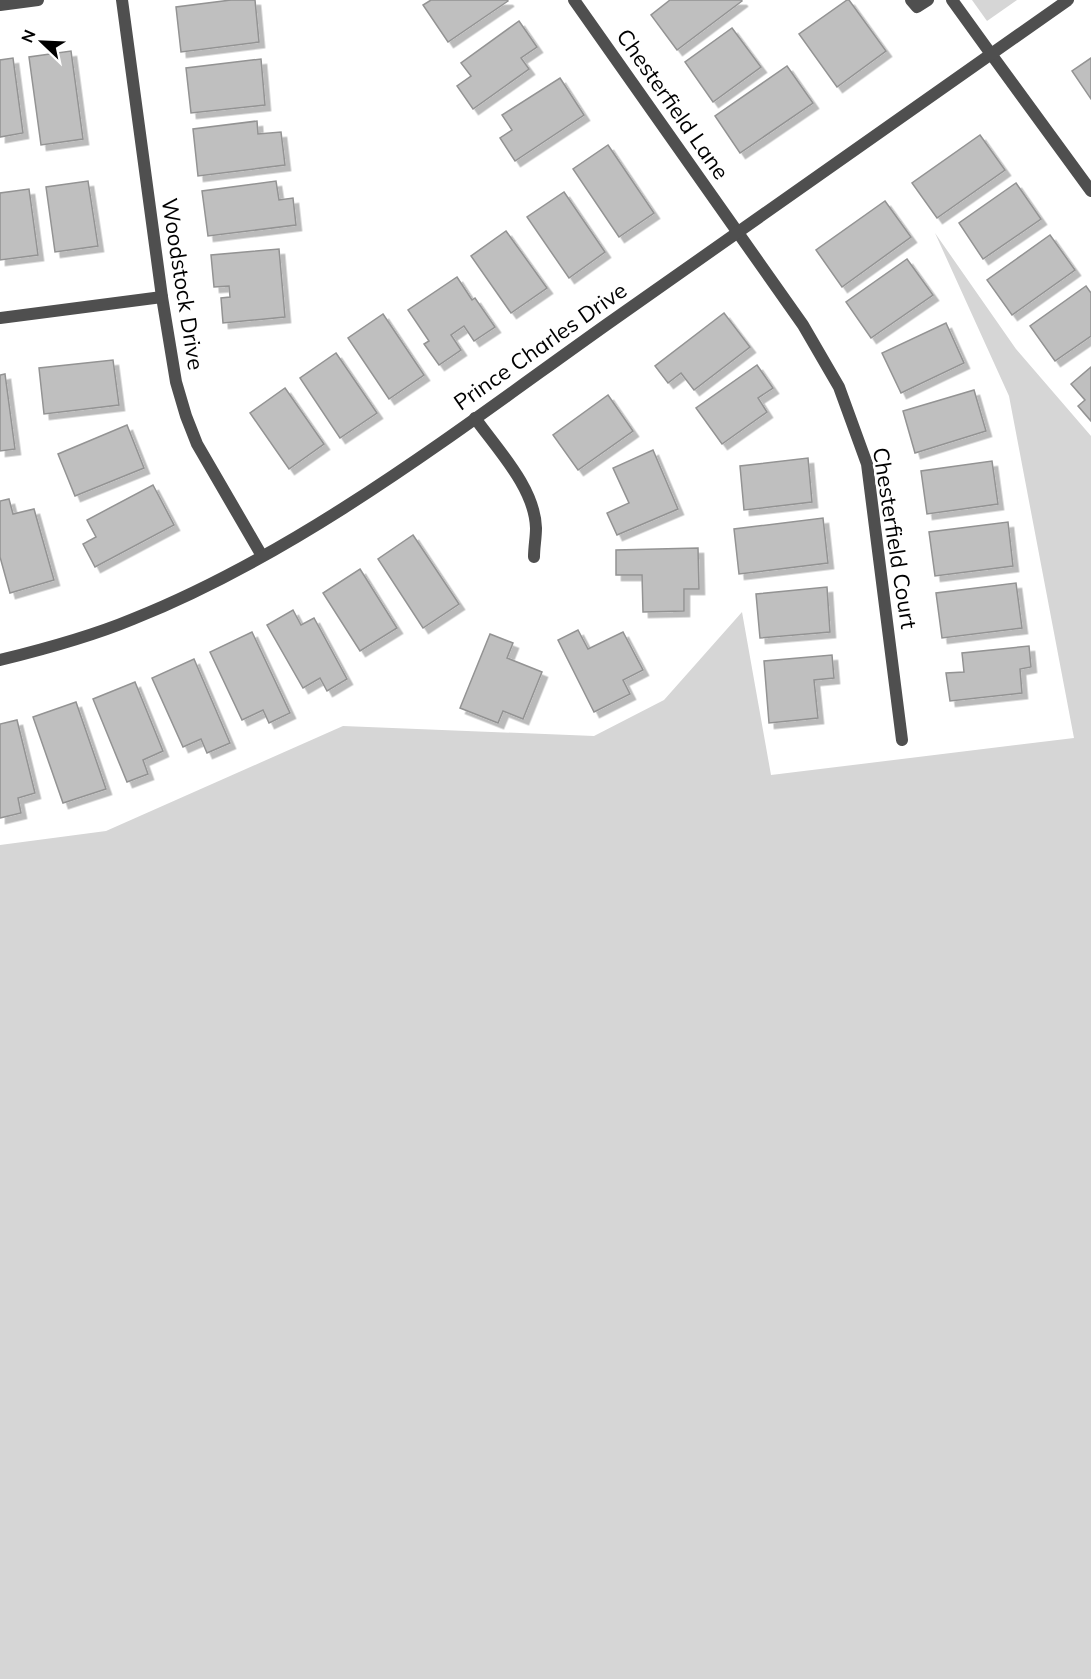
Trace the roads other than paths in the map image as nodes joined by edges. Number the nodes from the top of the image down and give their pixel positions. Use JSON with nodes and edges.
{"nodes":[{"id":1,"x":38,"y":0,"type":"edge"},
{"id":2,"x":122,"y":0,"type":"edge"},
{"id":3,"x":574,"y":0,"type":"edge"},
{"id":4,"x":911,"y":0,"type":"edge"},
{"id":5,"x":928,"y":0,"type":"edge"},
{"id":6,"x":952,"y":0,"type":"edge"},
{"id":7,"x":1068,"y":0,"type":"edge"},
{"id":8,"x":0,"y":5,"type":"edge"},
{"id":9,"x":991,"y":54,"type":"junction"},
{"id":10,"x":1091,"y":192,"type":"edge"},
{"id":11,"x":737,"y":232,"type":"junction"},
{"id":12,"x":162,"y":297,"type":"junction"},
{"id":13,"x":0,"y":318,"type":"edge"},
{"id":14,"x":475,"y":418,"type":"junction"},
{"id":15,"x":262,"y":556,"type":"junction"},
{"id":16,"x":534,"y":557,"type":"dead end"},
{"id":17,"x":0,"y":660,"type":"edge"},
{"id":18,"x":902,"y":740,"type":"dead end"}],
"edges":[{"from":1,"to":8,"type":"street"},
{"from":2,"to":12,"type":"street","name":"Woodstock Drive"},
{"from":3,"to":11,"type":"street","name":"Chesterfield Lane"},
{"from":4,"to":5,"type":"street"},
{"from":6,"to":9,"type":"street"},
{"from":7,"to":9,"type":"street","name":"Prince Charles Drive"},
{"from":9,"to":10,"type":"street"},
{"from":9,"to":11,"type":"street","name":"Prince Charles Drive"},
{"from":11,"to":14,"type":"street","name":"Prince Charles Drive"},
{"from":11,"to":18,"type":"street","name":"Chesterfield Court"},
{"from":12,"to":13,"type":"street"},
{"from":12,"to":15,"type":"street","name":"Woodstock Drive"},
{"from":14,"to":15,"type":"street","name":"Prince Charles Drive"},
{"from":14,"to":16,"type":"street"},
{"from":15,"to":17,"type":"street","name":"Prince Charles Drive"}]}
